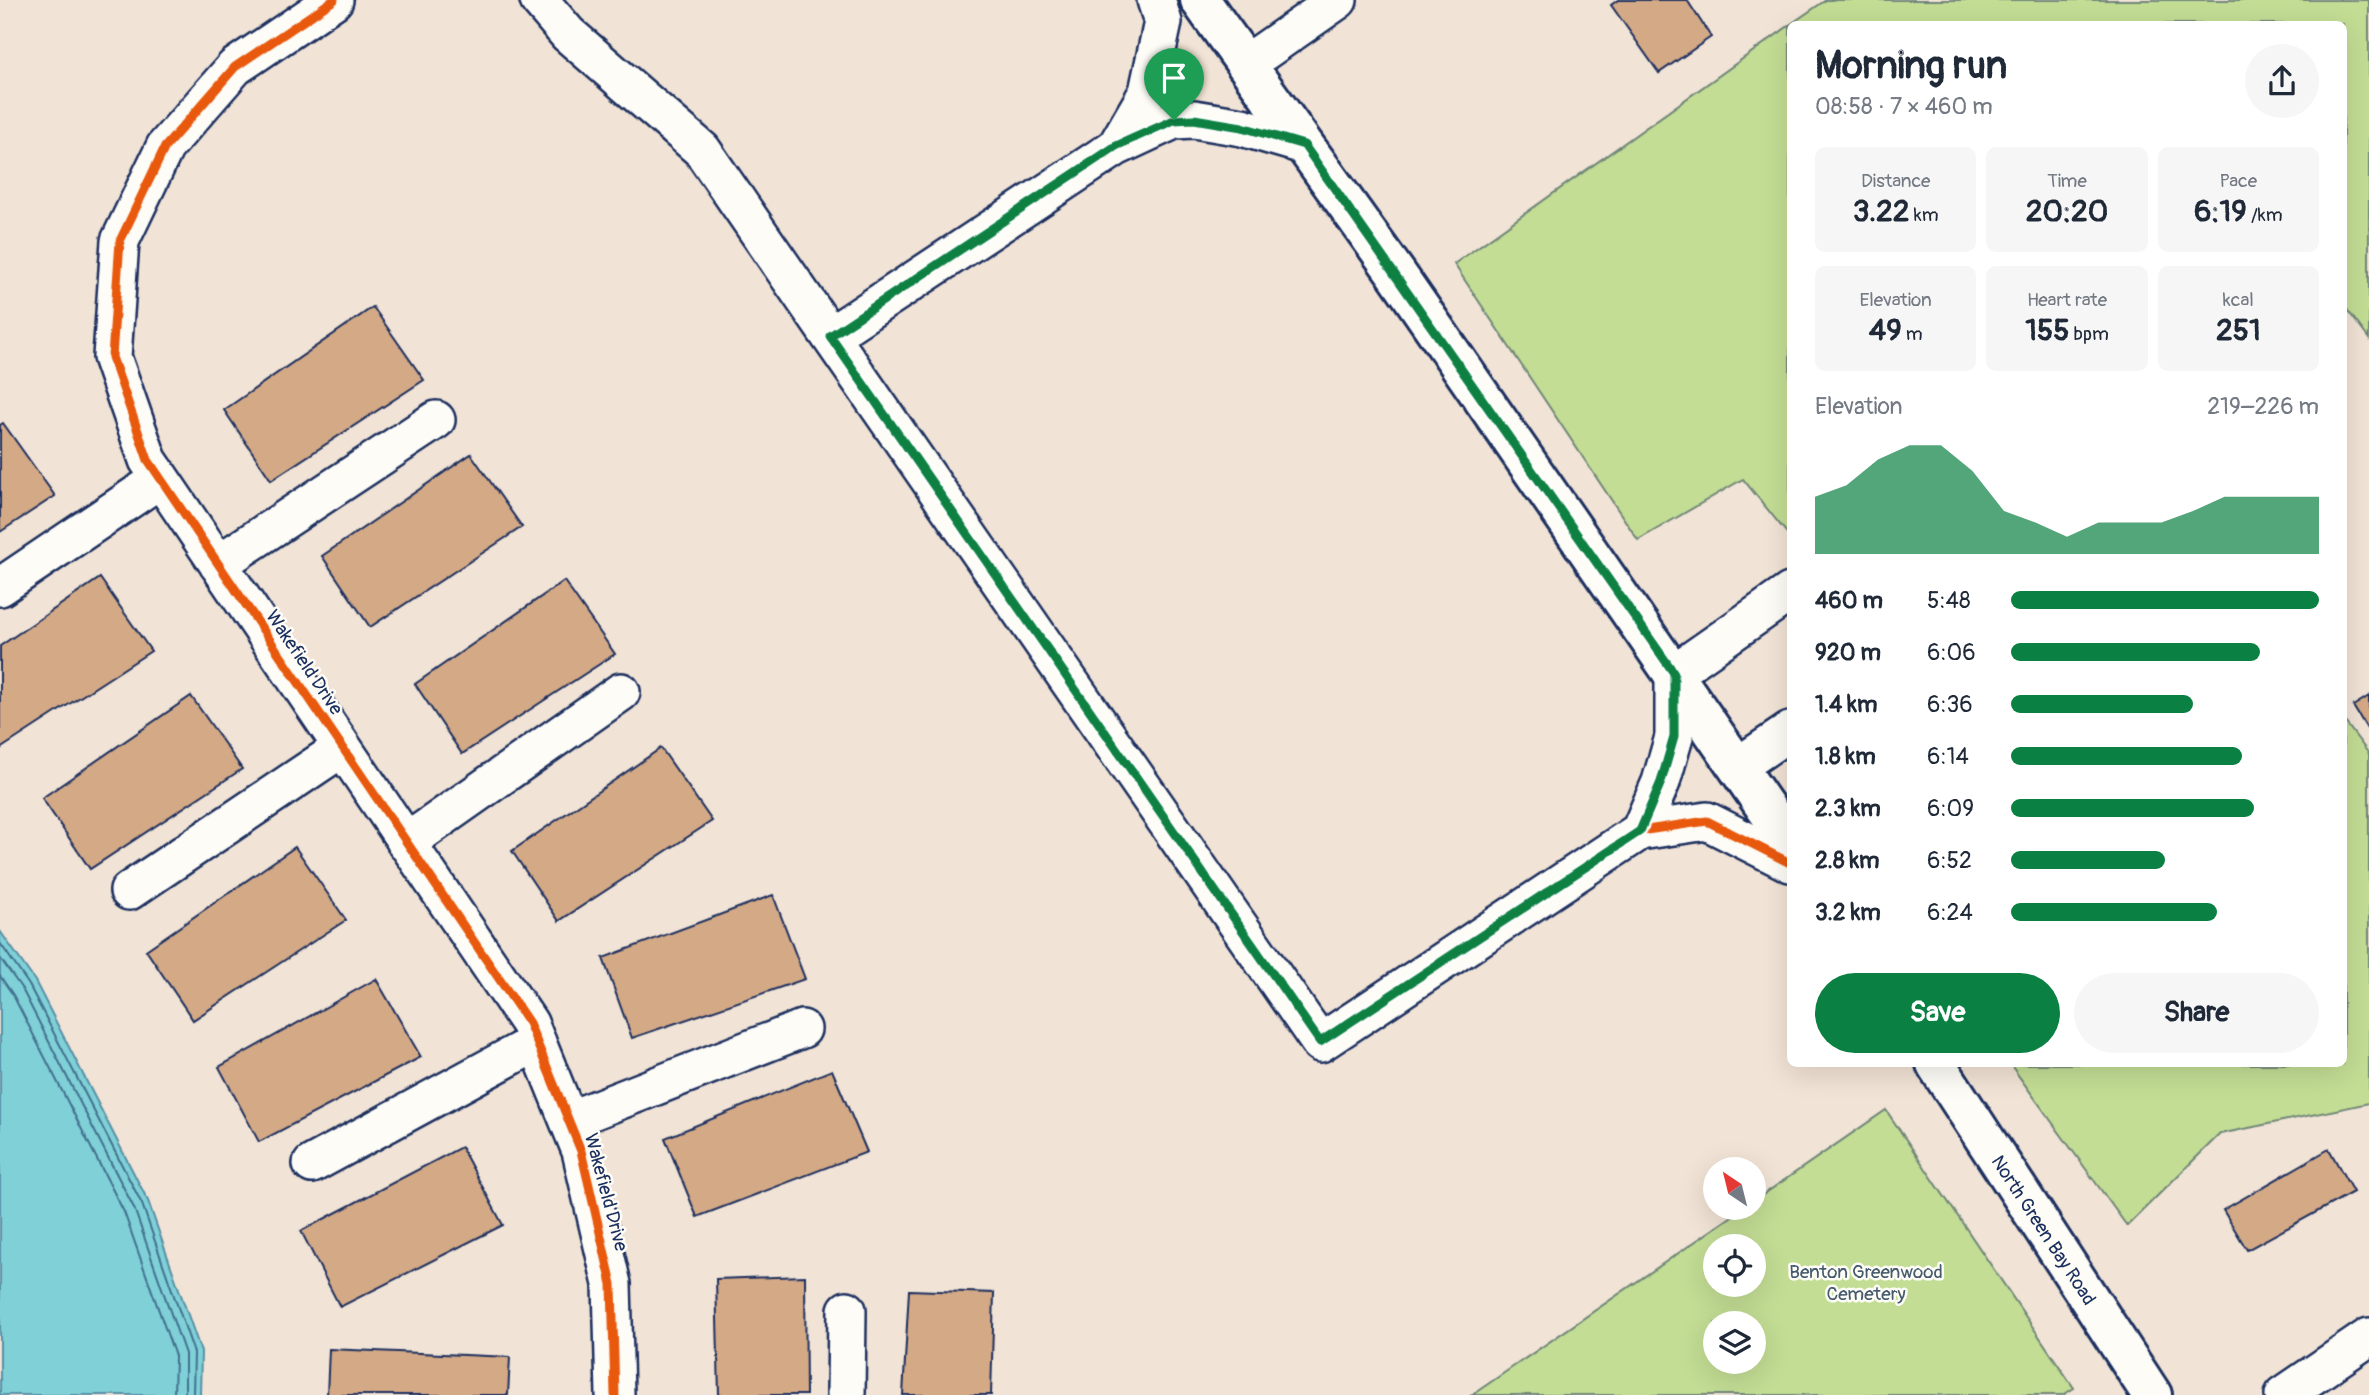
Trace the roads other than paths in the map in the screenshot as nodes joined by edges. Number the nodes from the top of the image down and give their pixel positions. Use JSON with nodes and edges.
{"nodes":[{"id":1,"x":334,"y":0,"type":"edge"},
{"id":2,"x":539,"y":0,"type":"edge"},
{"id":3,"x":1156,"y":0,"type":"edge"},
{"id":4,"x":1200,"y":0,"type":"edge"},
{"id":5,"x":1338,"y":0,"type":"edge"},
{"id":6,"x":1246,"y":64,"type":"junction"},
{"id":7,"x":1304,"y":145,"type":"junction"},
{"id":8,"x":1116,"y":146,"type":"junction"},
{"id":9,"x":830,"y":336,"type":"junction"},
{"id":10,"x":436,"y":420,"type":"dead end"},
{"id":11,"x":160,"y":479,"type":"junction"},
{"id":12,"x":218,"y":564,"type":"junction"},
{"id":13,"x":0,"y":587,"type":"edge"},
{"id":14,"x":1787,"y":594,"type":"edge"},
{"id":15,"x":1674,"y":673,"type":"junction"},
{"id":16,"x":621,"y":692,"type":"dead end"},
{"id":17,"x":1787,"y":733,"type":"edge"},
{"id":18,"x":342,"y":748,"type":"junction"},
{"id":19,"x":1738,"y":766,"type":"junction"},
{"id":20,"x":1640,"y":831,"type":"junction"},
{"id":21,"x":1787,"y":839,"type":"edge"},
{"id":22,"x":406,"y":843,"type":"junction"},
{"id":23,"x":1787,"y":861,"type":"edge"},
{"id":24,"x":129,"y":891,"type":"dead end"},
{"id":25,"x":802,"y":1029,"type":"dead end"},
{"id":26,"x":537,"y":1042,"type":"junction"},
{"id":27,"x":1938,"y":1067,"type":"edge"},
{"id":28,"x":569,"y":1121,"type":"junction"},
{"id":29,"x":313,"y":1164,"type":"dead end"},
{"id":30,"x":847,"y":1311,"type":"dead end"},
{"id":31,"x":2369,"y":1337,"type":"edge"},
{"id":32,"x":615,"y":1395,"type":"edge"},
{"id":33,"x":846,"y":1395,"type":"edge"},
{"id":34,"x":2152,"y":1395,"type":"edge"},
{"id":35,"x":2284,"y":1395,"type":"edge"}],
"edges":[{"from":1,"to":11,"type":"street","name":"Wakefield Drive"},
{"from":2,"to":9,"type":"street"},
{"from":3,"to":8,"type":"street"},
{"from":4,"to":6,"type":"main road"},
{"from":5,"to":6,"type":"street"},
{"from":6,"to":7,"type":"main road"},
{"from":7,"to":8,"type":"street"},
{"from":7,"to":15,"type":"main road"},
{"from":8,"to":9,"type":"street"},
{"from":9,"to":20,"type":"street"},
{"from":10,"to":12,"type":"street"},
{"from":11,"to":12,"type":"street","name":"Wakefield Drive"},
{"from":11,"to":13,"type":"street"},
{"from":12,"to":18,"type":"street","name":"Wakefield Drive"},
{"from":14,"to":15,"type":"street"},
{"from":15,"to":19,"type":"main road"},
{"from":15,"to":20,"type":"street"},
{"from":16,"to":22,"type":"street"},
{"from":17,"to":19,"type":"street"},
{"from":18,"to":22,"type":"street","name":"Wakefield Drive"},
{"from":18,"to":24,"type":"street"},
{"from":19,"to":21,"type":"main road"},
{"from":20,"to":23,"type":"street"},
{"from":22,"to":26,"type":"street","name":"Wakefield Drive"},
{"from":25,"to":28,"type":"street"},
{"from":26,"to":28,"type":"street","name":"Wakefield Drive"},
{"from":26,"to":29,"type":"street"},
{"from":27,"to":34,"type":"main road","name":"North Green Bay Road"},
{"from":28,"to":32,"type":"street","name":"Wakefield Drive"},
{"from":30,"to":33,"type":"street"},
{"from":31,"to":35,"type":"street"}]}
